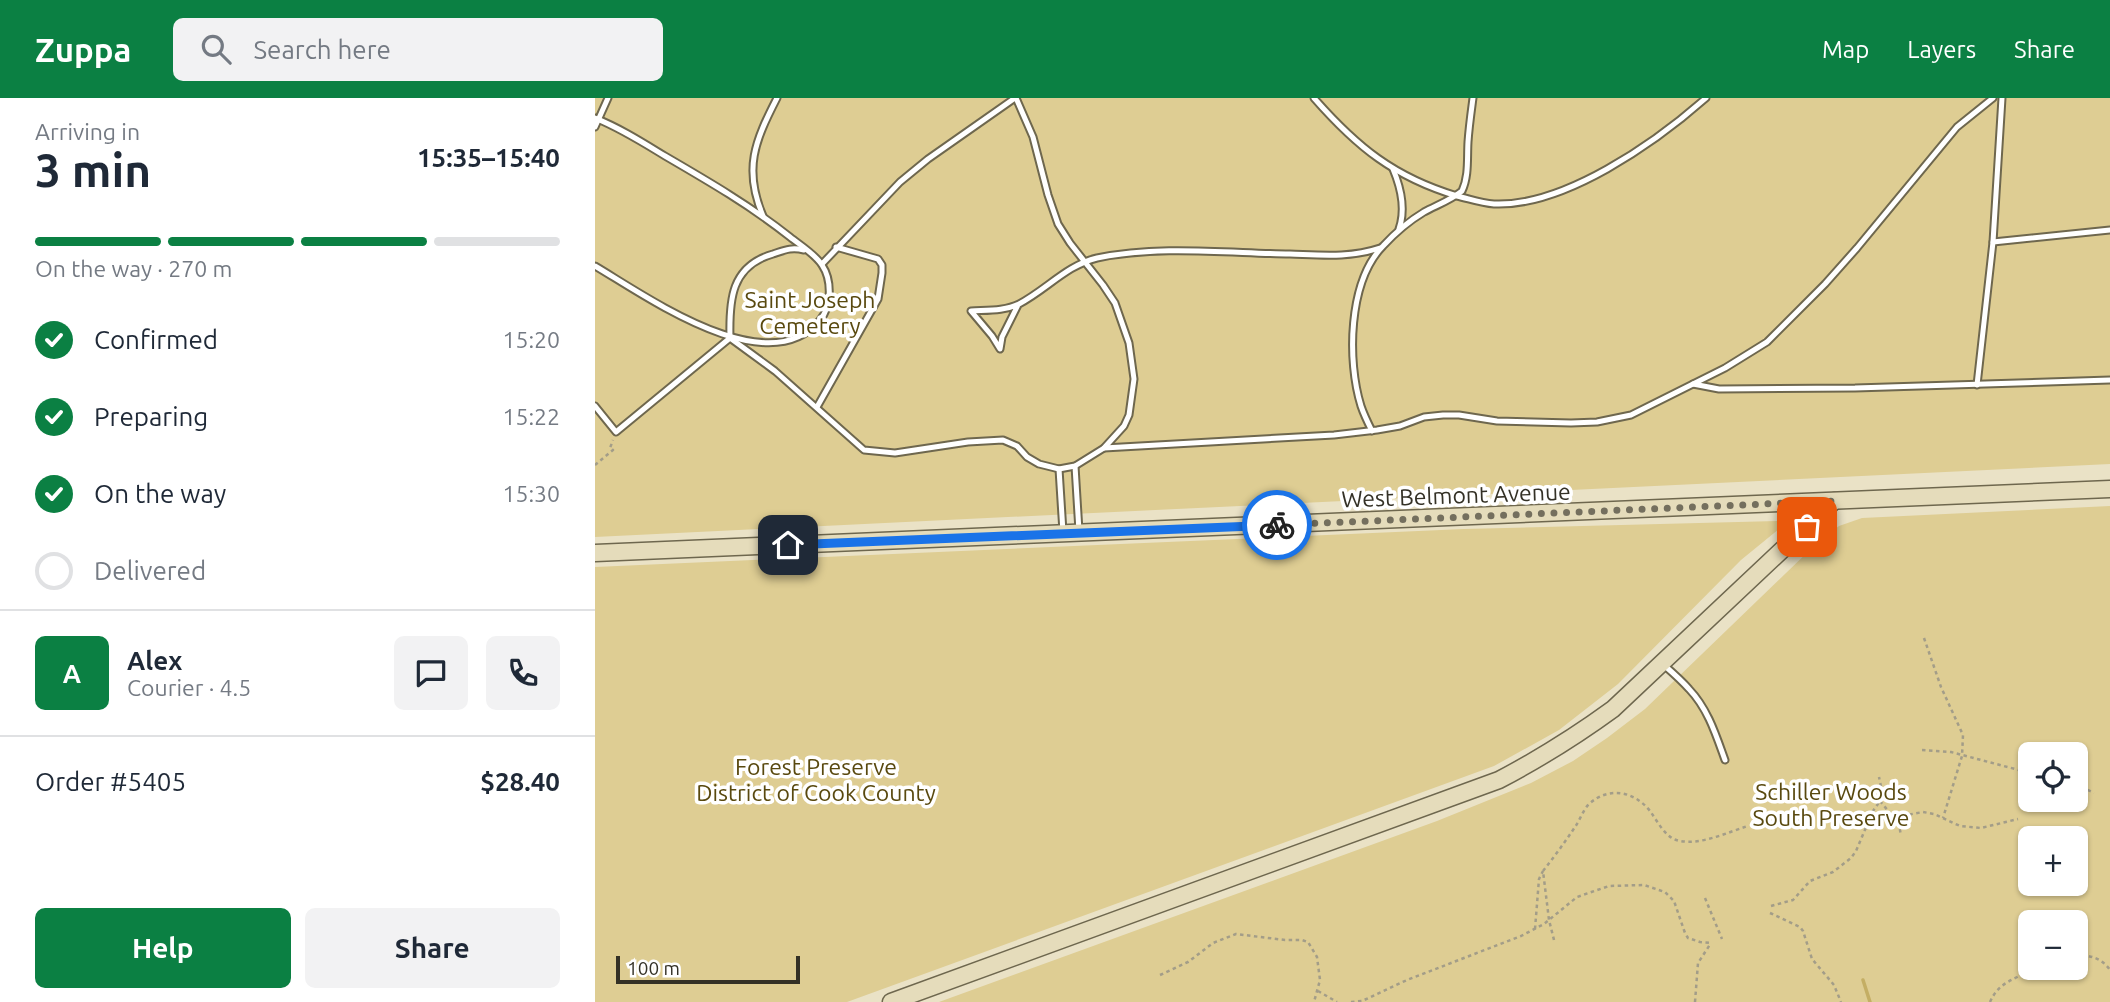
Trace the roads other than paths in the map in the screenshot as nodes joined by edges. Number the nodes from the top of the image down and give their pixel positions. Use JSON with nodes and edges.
{"nodes":[{"id":1,"x":608,"y":98,"type":"edge"},
{"id":2,"x":777,"y":98,"type":"edge"},
{"id":3,"x":1016,"y":98,"type":"edge"},
{"id":4,"x":1314,"y":98,"type":"edge"},
{"id":5,"x":1473,"y":98,"type":"edge"},
{"id":6,"x":1706,"y":98,"type":"edge"},
{"id":7,"x":1993,"y":98,"type":"edge"},
{"id":8,"x":2002,"y":98,"type":"edge"},
{"id":9,"x":596,"y":119,"type":"edge"},
{"id":10,"x":595,"y":127,"type":"edge"},
{"id":11,"x":1393,"y":169,"type":"junction"},
{"id":12,"x":1457,"y":195,"type":"junction"},
{"id":13,"x":763,"y":216,"type":"junction"},
{"id":14,"x":2110,"y":230,"type":"edge"},
{"id":15,"x":1398,"y":232,"type":"junction"},
{"id":16,"x":1993,"y":242,"type":"junction"},
{"id":17,"x":837,"y":247,"type":"junction"},
{"id":18,"x":1380,"y":248,"type":"junction"},
{"id":19,"x":808,"y":251,"type":"junction"},
{"id":20,"x":1085,"y":262,"type":"junction"},
{"id":21,"x":822,"y":264,"type":"junction"},
{"id":22,"x":595,"y":266,"type":"edge"},
{"id":23,"x":1018,"y":305,"type":"junction"},
{"id":24,"x":730,"y":338,"type":"junction"},
{"id":25,"x":2110,"y":380,"type":"edge"},
{"id":26,"x":1693,"y":384,"type":"junction"},
{"id":27,"x":1977,"y":385,"type":"junction"},
{"id":28,"x":595,"y":406,"type":"edge"},
{"id":29,"x":817,"y":407,"type":"junction"},
{"id":30,"x":1372,"y":431,"type":"junction"},
{"id":31,"x":1104,"y":448,"type":"junction"},
{"id":32,"x":1076,"y":466,"type":"junction"},
{"id":33,"x":1059,"y":469,"type":"junction"},
{"id":34,"x":2110,"y":489,"type":"edge"},
{"id":35,"x":1834,"y":501,"type":"junction"},
{"id":36,"x":1071,"y":534,"type":"junction"},
{"id":37,"x":595,"y":553,"type":"edge"},
{"id":38,"x":1662,"y":663,"type":"junction"},
{"id":39,"x":1725,"y":760,"type":"dead end"},
{"id":40,"x":891,"y":1002,"type":"edge"}],
"edges":[{"from":1,"to":9,"type":"lane"},
{"from":2,"to":13,"type":"lane"},
{"from":3,"to":17,"type":"lane"},
{"from":3,"to":20,"type":"lane"},
{"from":4,"to":11,"type":"lane"},
{"from":5,"to":12,"type":"lane"},
{"from":6,"to":12,"type":"lane"},
{"from":7,"to":26,"type":"lane"},
{"from":8,"to":16,"type":"lane"},
{"from":9,"to":10,"type":"lane"},
{"from":9,"to":13,"type":"lane"},
{"from":11,"to":12,"type":"lane"},
{"from":11,"to":15,"type":"lane"},
{"from":12,"to":15,"type":"lane"},
{"from":13,"to":19,"type":"lane"},
{"from":14,"to":16,"type":"lane"},
{"from":15,"to":18,"type":"lane"},
{"from":16,"to":27,"type":"lane"},
{"from":17,"to":21,"type":"lane"},
{"from":17,"to":29,"type":"lane"},
{"from":18,"to":20,"type":"lane"},
{"from":18,"to":30,"type":"lane"},
{"from":19,"to":21,"type":"lane"},
{"from":19,"to":24,"type":"lane"},
{"from":20,"to":23,"type":"lane"},
{"from":20,"to":31,"type":"lane"},
{"from":21,"to":24,"type":"lane"},
{"from":22,"to":24,"type":"lane"},
{"from":23,"to":23,"type":"lane"},
{"from":24,"to":28,"type":"lane"},
{"from":24,"to":29,"type":"lane"},
{"from":25,"to":27,"type":"lane"},
{"from":26,"to":27,"type":"lane"},
{"from":26,"to":30,"type":"lane"},
{"from":29,"to":33,"type":"lane"},
{"from":30,"to":31,"type":"lane"},
{"from":31,"to":32,"type":"lane"},
{"from":32,"to":33,"type":"lane"},
{"from":32,"to":36,"type":"lane"},
{"from":33,"to":36,"type":"lane"},
{"from":34,"to":35,"type":"main road","name":"West Belmont Avenue"},
{"from":35,"to":36,"type":"main road","name":"West Belmont Avenue"},
{"from":35,"to":38,"type":"main road"},
{"from":36,"to":37,"type":"main road","name":"West Belmont Avenue"},
{"from":38,"to":39,"type":"lane"},
{"from":38,"to":40,"type":"main road"}]}
